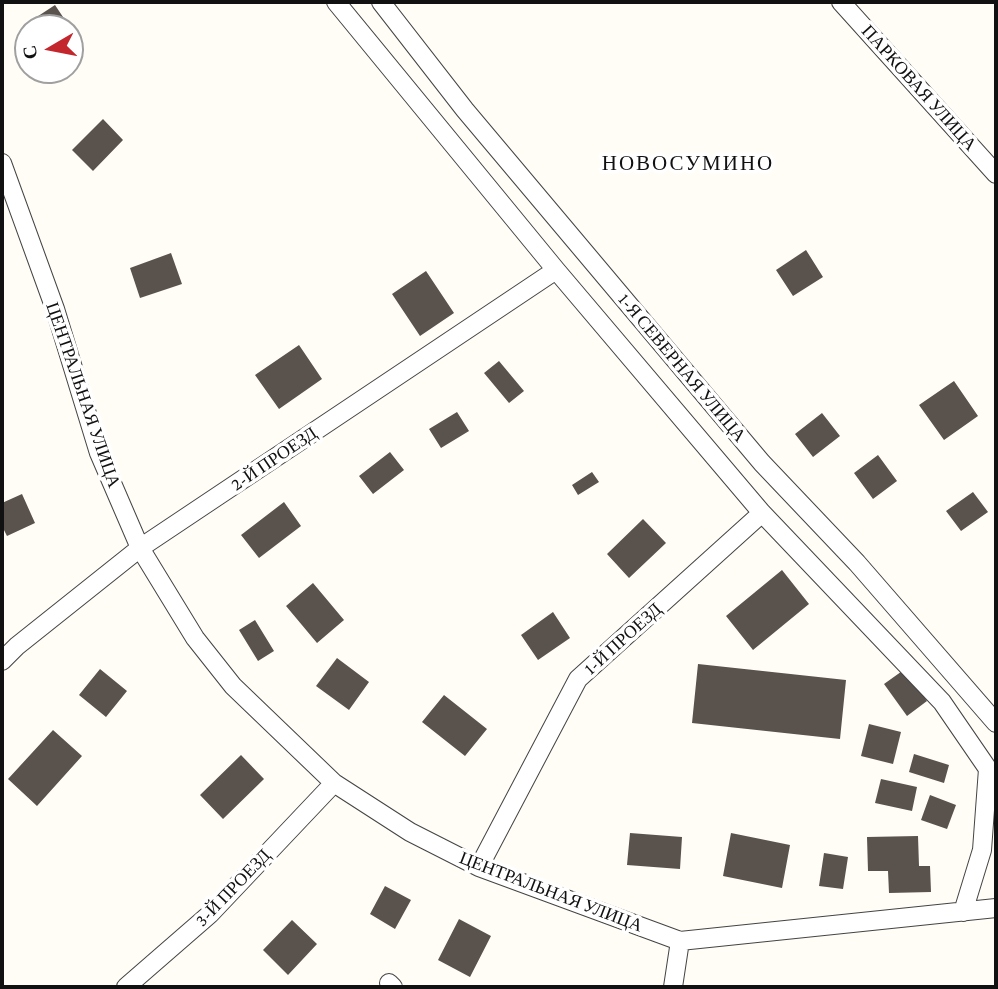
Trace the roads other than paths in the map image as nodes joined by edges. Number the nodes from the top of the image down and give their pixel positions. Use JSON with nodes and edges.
{"nodes":[{"id":1,"x":336,"y":2,"type":"edge"},
{"id":2,"x":381,"y":2,"type":"edge"},
{"id":3,"x":841,"y":2,"type":"edge"},
{"id":4,"x":2,"y":163,"type":"edge"},
{"id":5,"x":996,"y":174,"type":"edge"},
{"id":6,"x":556,"y":270,"type":"junction"},
{"id":7,"x":762,"y":513,"type":"junction"},
{"id":8,"x":140,"y":548,"type":"junction"},
{"id":9,"x":2,"y":661,"type":"edge"},
{"id":10,"x":996,"y":723,"type":"edge"},
{"id":11,"x":334,"y":783,"type":"junction"},
{"id":12,"x":989,"y":853,"type":"edge"},
{"id":13,"x":479,"y":867,"type":"junction"},
{"id":14,"x":996,"y":908,"type":"edge"},
{"id":15,"x":963,"y":912,"type":"junction"},
{"id":16,"x":680,"y":941,"type":"junction"},
{"id":17,"x":126,"y":987,"type":"edge"},
{"id":18,"x":673,"y":987,"type":"edge"}],
"edges":[{"from":1,"to":6,"type":"street"},
{"from":2,"to":10,"type":"street","name":"1-Я СЕВЕРНАЯ УЛИЦА"},
{"from":3,"to":5,"type":"street","name":"ПАРКОВАЯ УЛИЦА"},
{"from":4,"to":8,"type":"street","name":"ЦЕНТРАЛЬНАЯ УЛИЦА"},
{"from":6,"to":7,"type":"street"},
{"from":6,"to":8,"type":"street","name":"2-Й ПРОЕЗД"},
{"from":7,"to":12,"type":"street"},
{"from":7,"to":13,"type":"street","name":"1-Й ПРОЕЗД"},
{"from":8,"to":9,"type":"street","name":"2-Й ПРОЕЗД"},
{"from":8,"to":11,"type":"street","name":"ЦЕНТРАЛЬНАЯ УЛИЦА"},
{"from":11,"to":13,"type":"street","name":"ЦЕНТРАЛЬНАЯ УЛИЦА"},
{"from":11,"to":17,"type":"street","name":"3-Й ПРОЕЗД"},
{"from":12,"to":15,"type":"street"},
{"from":13,"to":16,"type":"street","name":"ЦЕНТРАЛЬНАЯ УЛИЦА"},
{"from":14,"to":15,"type":"street","name":"ЦЕНТРАЛЬНАЯ УЛИЦА"},
{"from":15,"to":16,"type":"street","name":"ЦЕНТРАЛЬНАЯ УЛИЦА"},
{"from":16,"to":18,"type":"street"}]}
